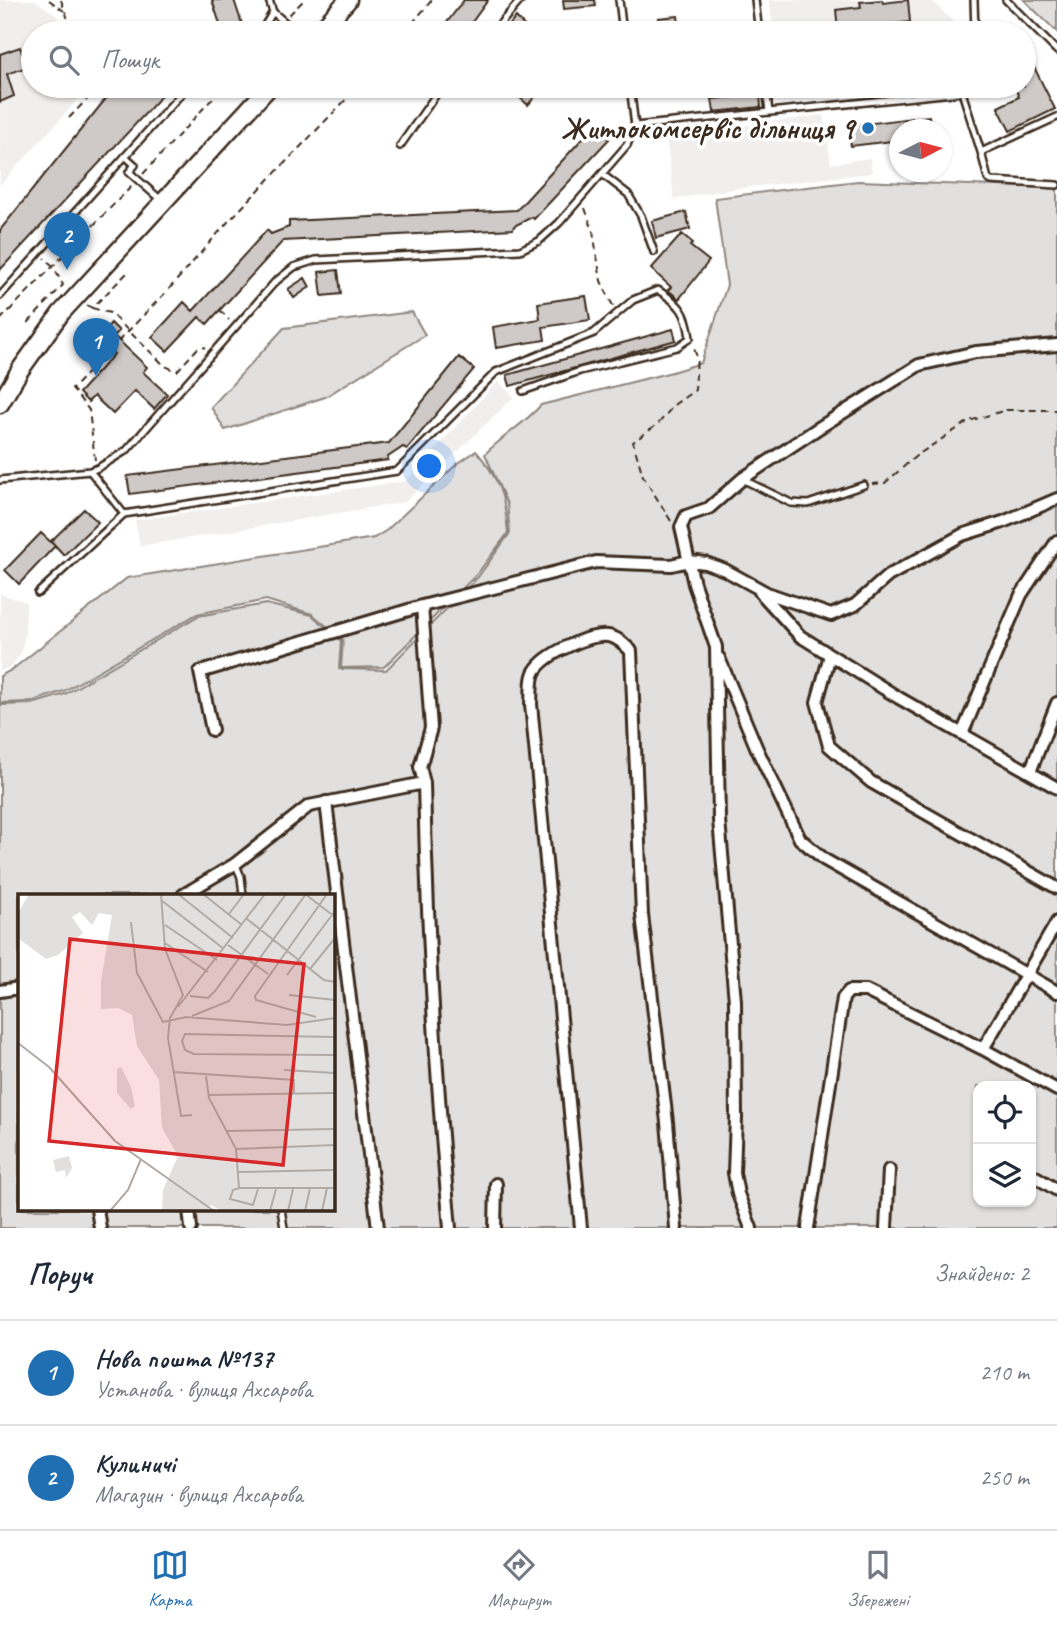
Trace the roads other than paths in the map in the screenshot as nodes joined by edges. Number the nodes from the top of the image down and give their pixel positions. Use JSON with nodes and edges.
{"nodes":[{"id":1,"x":269,"y":0,"type":"edge"},
{"id":2,"x":348,"y":0,"type":"edge"},
{"id":3,"x":521,"y":0,"type":"edge"},
{"id":4,"x":619,"y":0,"type":"edge"},
{"id":5,"x":755,"y":0,"type":"edge"},
{"id":6,"x":974,"y":0,"type":"edge"},
{"id":7,"x":1006,"y":0,"type":"edge"},
{"id":8,"x":273,"y":12,"type":"junction"},
{"id":9,"x":267,"y":21,"type":"edge"},
{"id":10,"x":283,"y":21,"type":"edge"},
{"id":11,"x":329,"y":21,"type":"edge"},
{"id":12,"x":503,"y":21,"type":"edge"},
{"id":13,"x":622,"y":21,"type":"edge"},
{"id":14,"x":758,"y":21,"type":"edge"},
{"id":15,"x":975,"y":21,"type":"edge"},
{"id":16,"x":1027,"y":21,"type":"edge"},
{"id":17,"x":1036,"y":30,"type":"edge"},
{"id":18,"x":1057,"y":51,"type":"edge"},
{"id":19,"x":177,"y":98,"type":"edge"},
{"id":20,"x":259,"y":98,"type":"edge"},
{"id":21,"x":434,"y":98,"type":"edge"},
{"id":22,"x":632,"y":98,"type":"edge"},
{"id":23,"x":767,"y":98,"type":"edge"},
{"id":24,"x":904,"y":98,"type":"edge"},
{"id":25,"x":964,"y":98,"type":"edge"},
{"id":26,"x":769,"y":112,"type":"junction"},
{"id":27,"x":1057,"y":117,"type":"edge"},
{"id":28,"x":635,"y":126,"type":"junction"},
{"id":29,"x":400,"y":146,"type":"dead end"},
{"id":30,"x":981,"y":152,"type":"junction"},
{"id":31,"x":125,"y":156,"type":"junction"},
{"id":32,"x":602,"y":174,"type":"junction"},
{"id":33,"x":1057,"y":185,"type":"edge"},
{"id":34,"x":162,"y":201,"type":"junction"},
{"id":35,"x":654,"y":252,"type":"dead end"},
{"id":36,"x":0,"y":296,"type":"edge"},
{"id":37,"x":1057,"y":345,"type":"edge"},
{"id":38,"x":523,"y":391,"type":"dead end"},
{"id":39,"x":0,"y":404,"type":"edge"},
{"id":40,"x":90,"y":471,"type":"junction"},
{"id":41,"x":742,"y":479,"type":"junction"},
{"id":42,"x":0,"y":480,"type":"edge"},
{"id":43,"x":864,"y":485,"type":"road end"},
{"id":44,"x":1057,"y":499,"type":"edge"},
{"id":45,"x":124,"y":514,"type":"junction"},
{"id":46,"x":1057,"y":541,"type":"edge"},
{"id":47,"x":689,"y":559,"type":"junction"},
{"id":48,"x":753,"y":585,"type":"junction"},
{"id":49,"x":37,"y":593,"type":"dead end"},
{"id":50,"x":422,"y":606,"type":"junction"},
{"id":51,"x":716,"y":652,"type":"junction"},
{"id":52,"x":831,"y":655,"type":"junction"},
{"id":53,"x":1057,"y":703,"type":"edge"},
{"id":54,"x":212,"y":730,"type":"dead end"},
{"id":55,"x":962,"y":734,"type":"junction"},
{"id":56,"x":1030,"y":772,"type":"junction"},
{"id":57,"x":424,"y":783,"type":"junction"},
{"id":58,"x":1057,"y":788,"type":"edge"},
{"id":59,"x":326,"y":802,"type":"junction"},
{"id":60,"x":235,"y":864,"type":"junction"},
{"id":61,"x":1057,"y":888,"type":"edge"},
{"id":62,"x":185,"y":894,"type":"edge"},
{"id":63,"x":243,"y":894,"type":"edge"},
{"id":64,"x":1057,"y":922,"type":"edge"},
{"id":65,"x":1028,"y":975,"type":"junction"},
{"id":66,"x":18,"y":988,"type":"edge"},
{"id":67,"x":0,"y":991,"type":"edge"},
{"id":68,"x":1057,"y":992,"type":"edge"},
{"id":69,"x":983,"y":1049,"type":"junction"},
{"id":70,"x":1057,"y":1090,"type":"edge"},
{"id":71,"x":889,"y":1170,"type":"dead end"},
{"id":72,"x":1036,"y":1177,"type":"edge"},
{"id":73,"x":496,"y":1184,"type":"dead end"},
{"id":74,"x":1057,"y":1190,"type":"edge"},
{"id":75,"x":97,"y":1210,"type":"edge"},
{"id":76,"x":189,"y":1210,"type":"edge"},
{"id":77,"x":281,"y":1210,"type":"edge"},
{"id":78,"x":100,"y":1228,"type":"edge"},
{"id":79,"x":191,"y":1228,"type":"edge"},
{"id":80,"x":284,"y":1228,"type":"edge"},
{"id":81,"x":378,"y":1228,"type":"edge"},
{"id":82,"x":450,"y":1228,"type":"edge"},
{"id":83,"x":495,"y":1228,"type":"edge"},
{"id":84,"x":581,"y":1228,"type":"edge"},
{"id":85,"x":676,"y":1228,"type":"edge"},
{"id":86,"x":751,"y":1228,"type":"edge"},
{"id":87,"x":808,"y":1228,"type":"edge"},
{"id":88,"x":886,"y":1228,"type":"edge"}],
"edges":[{"from":1,"to":8,"type":"lane"},
{"from":2,"to":11,"type":"main road"},
{"from":3,"to":12,"type":"lane"},
{"from":4,"to":13,"type":"lane"},
{"from":5,"to":14,"type":"lane"},
{"from":6,"to":15,"type":"lane"},
{"from":7,"to":16,"type":"lane"},
{"from":8,"to":9,"type":"lane"},
{"from":8,"to":10,"type":"lane"},
{"from":17,"to":18,"type":"lane"},
{"from":19,"to":31,"type":"lane"},
{"from":20,"to":34,"type":"main road"},
{"from":21,"to":29,"type":"lane"},
{"from":22,"to":28,"type":"lane"},
{"from":23,"to":26,"type":"lane"},
{"from":24,"to":26,"type":"lane"},
{"from":25,"to":30,"type":"lane"},
{"from":26,"to":28,"type":"lane"},
{"from":27,"to":30,"type":"lane"},
{"from":28,"to":32,"type":"lane"},
{"from":30,"to":33,"type":"lane"},
{"from":31,"to":34,"type":"lane"},
{"from":31,"to":36,"type":"lane"},
{"from":32,"to":35,"type":"lane"},
{"from":32,"to":40,"type":"lane"},
{"from":34,"to":39,"type":"main road"},
{"from":37,"to":41,"type":"street"},
{"from":38,"to":45,"type":"lane"},
{"from":40,"to":42,"type":"lane"},
{"from":40,"to":45,"type":"lane"},
{"from":41,"to":43,"type":"lane"},
{"from":41,"to":47,"type":"street"},
{"from":44,"to":48,"type":"street"},
{"from":45,"to":49,"type":"lane"},
{"from":46,"to":55,"type":"street"},
{"from":47,"to":48,"type":"street"},
{"from":47,"to":50,"type":"street"},
{"from":47,"to":51,"type":"street"},
{"from":48,"to":52,"type":"street"},
{"from":50,"to":54,"type":"street"},
{"from":50,"to":57,"type":"street"},
{"from":51,"to":65,"type":"street"},
{"from":51,"to":86,"type":"street"},
{"from":52,"to":55,"type":"street"},
{"from":52,"to":61,"type":"street"},
{"from":53,"to":56,"type":"street"},
{"from":55,"to":56,"type":"street"},
{"from":56,"to":58,"type":"street"},
{"from":57,"to":59,"type":"street"},
{"from":57,"to":82,"type":"street"},
{"from":59,"to":60,"type":"street"},
{"from":59,"to":81,"type":"street"},
{"from":60,"to":62,"type":"street"},
{"from":60,"to":63,"type":"lane"},
{"from":64,"to":65,"type":"street"},
{"from":65,"to":68,"type":"street"},
{"from":65,"to":69,"type":"street"},
{"from":66,"to":67,"type":"street"},
{"from":69,"to":70,"type":"street"},
{"from":69,"to":87,"type":"street"},
{"from":71,"to":88,"type":"street"},
{"from":72,"to":74,"type":"street"},
{"from":73,"to":83,"type":"street"},
{"from":75,"to":78,"type":"street"},
{"from":76,"to":79,"type":"street"},
{"from":77,"to":80,"type":"lane"},
{"from":84,"to":85,"type":"street"}]}
